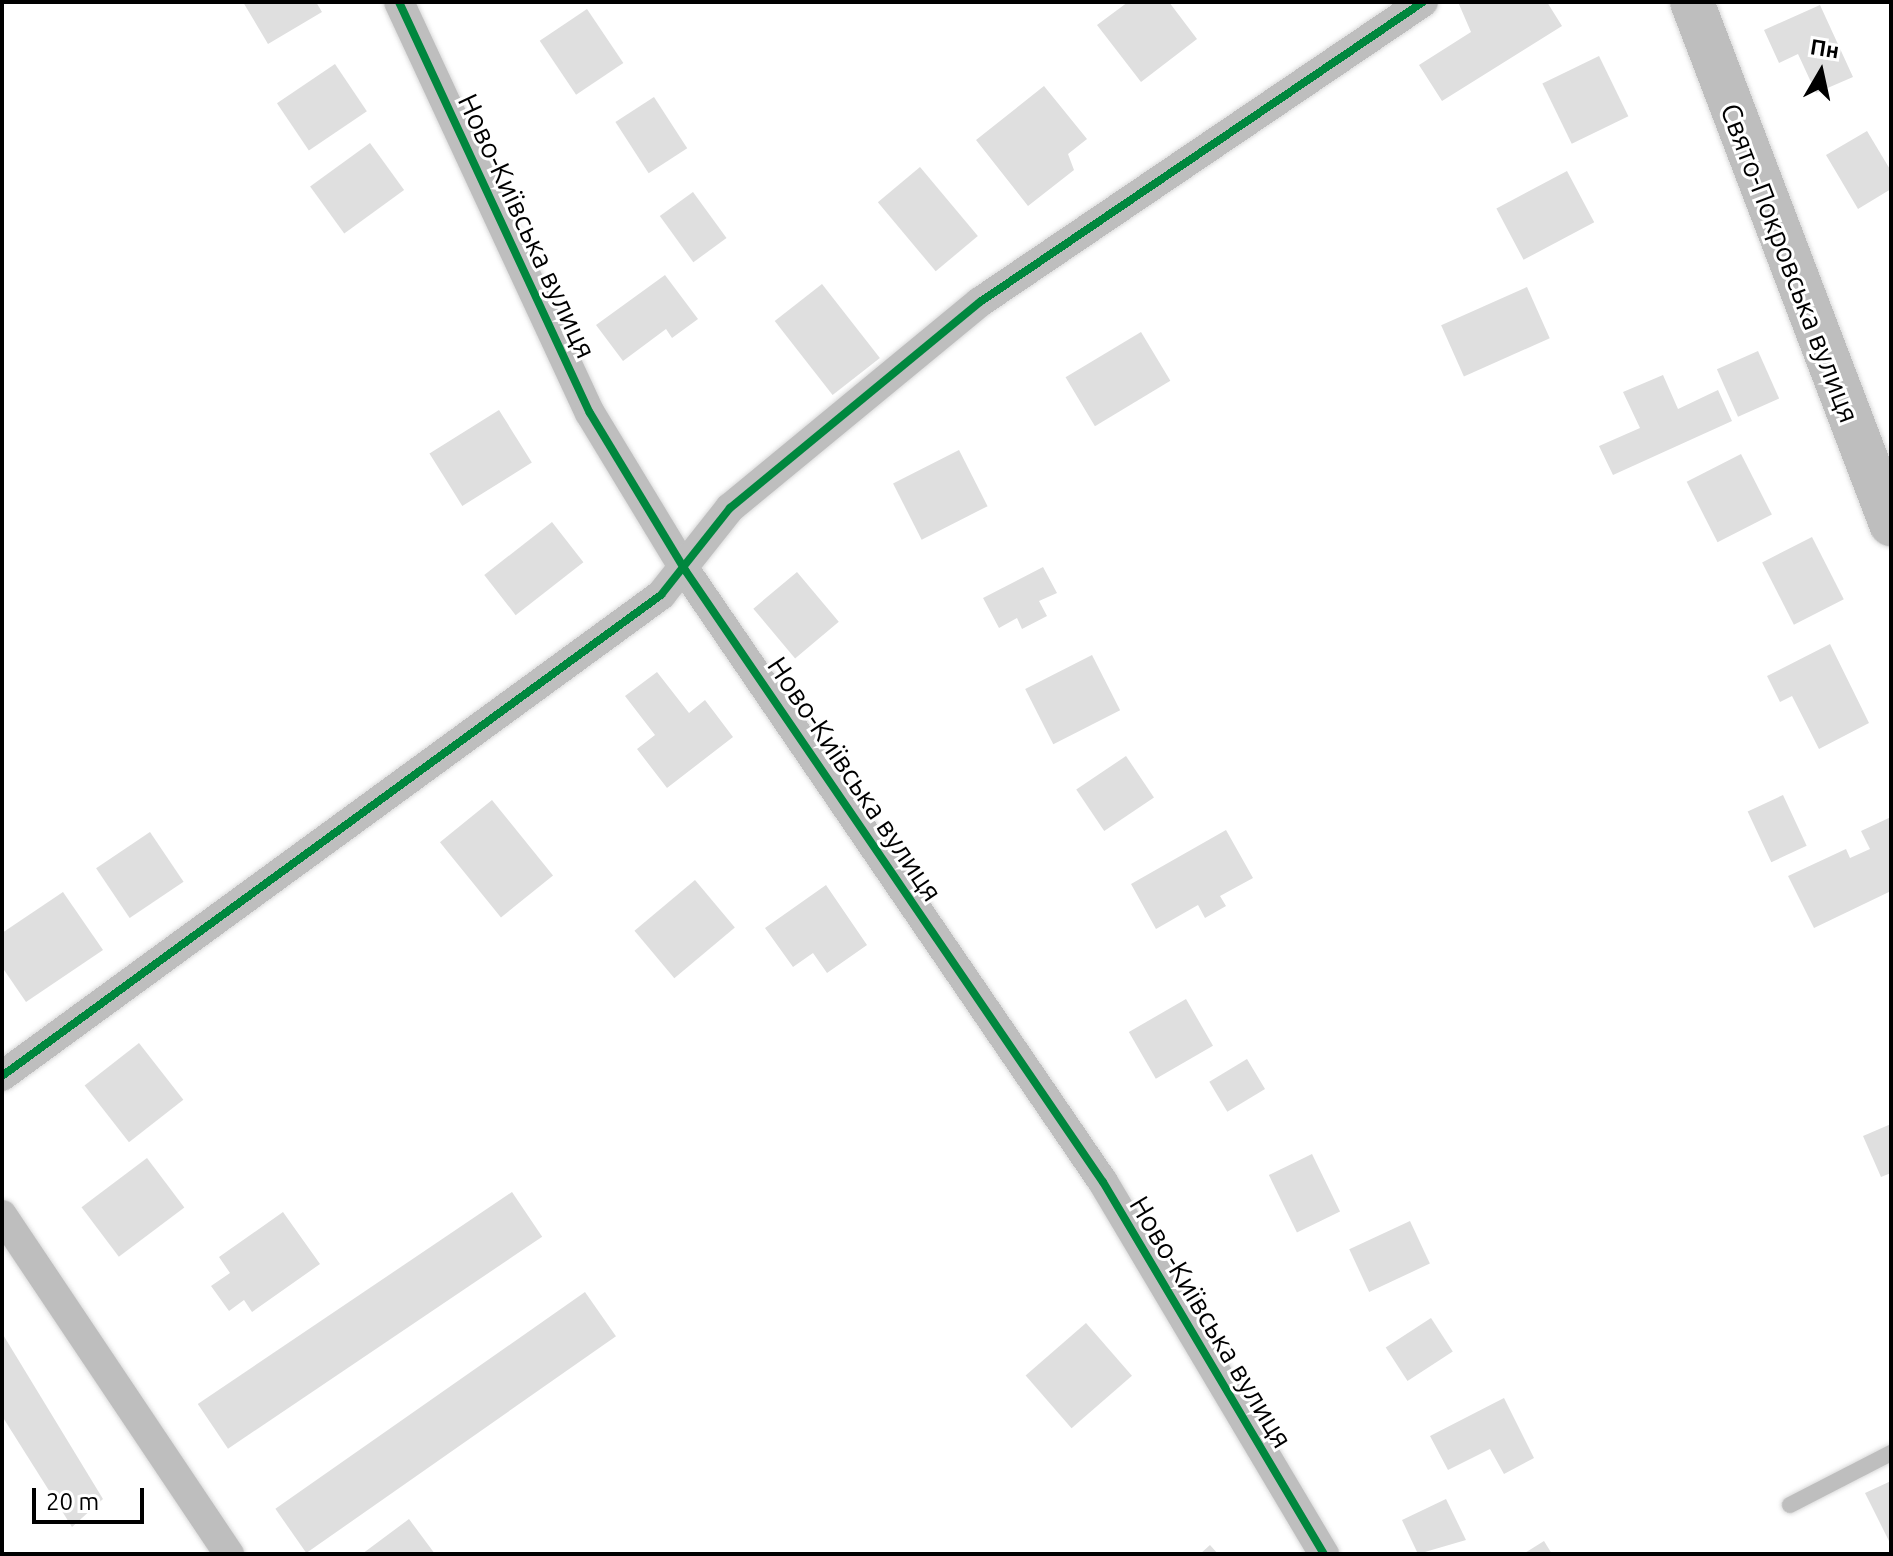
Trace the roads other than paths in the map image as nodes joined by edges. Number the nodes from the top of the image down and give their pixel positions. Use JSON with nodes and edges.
{"nodes":[{"id":1,"x":399,"y":2,"type":"edge"},
{"id":2,"x":1423,"y":2,"type":"edge"},
{"id":3,"x":1692,"y":2,"type":"edge"},
{"id":4,"x":1891,"y":524,"type":"edge"},
{"id":5,"x":685,"y":570,"type":"junction"},
{"id":6,"x":2,"y":1076,"type":"edge"},
{"id":7,"x":2,"y":1215,"type":"edge"},
{"id":8,"x":1891,"y":1453,"type":"edge"},
{"id":9,"x":1790,"y":1505,"type":"dead end"},
{"id":10,"x":229,"y":1554,"type":"edge"},
{"id":11,"x":1324,"y":1554,"type":"edge"}],
"edges":[{"from":1,"to":5,"type":"street","name":"Ново-Київська вулиця"},
{"from":2,"to":5,"type":"street"},
{"from":3,"to":4,"type":"main road","name":"Свято-Покровська вулиця"},
{"from":5,"to":6,"type":"street"},
{"from":5,"to":11,"type":"street","name":"Ново-Київська вулиця"},
{"from":7,"to":10,"type":"street"},
{"from":8,"to":9,"type":"lane"}]}
